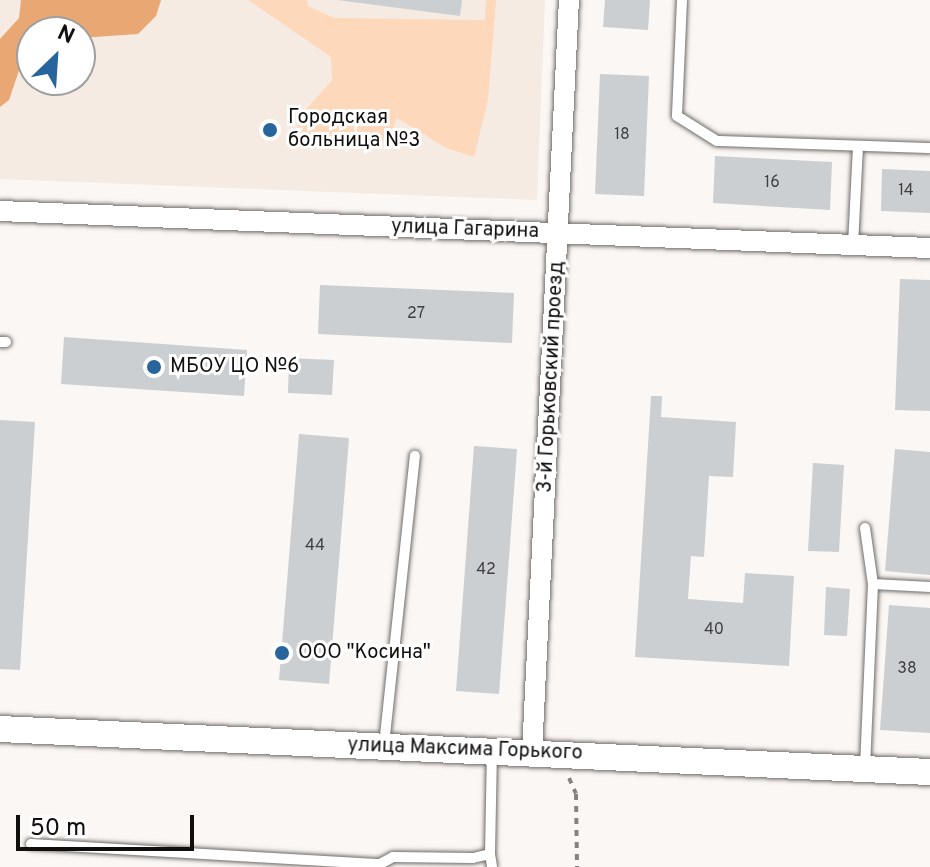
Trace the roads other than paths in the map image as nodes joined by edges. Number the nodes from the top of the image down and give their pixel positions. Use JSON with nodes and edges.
{"nodes":[{"id":1,"x":569,"y":0,"type":"edge"},
{"id":2,"x":682,"y":0,"type":"edge"},
{"id":3,"x":858,"y":146,"type":"junction"},
{"id":4,"x":930,"y":148,"type":"edge"},
{"id":5,"x":0,"y":211,"type":"edge"},
{"id":6,"x":559,"y":234,"type":"junction"},
{"id":7,"x":853,"y":245,"type":"junction"},
{"id":8,"x":930,"y":248,"type":"edge"},
{"id":9,"x":415,"y":456,"type":"dead end"},
{"id":10,"x":865,"y":528,"type":"dead end"},
{"id":11,"x":873,"y":584,"type":"junction"},
{"id":12,"x":930,"y":587,"type":"edge"},
{"id":13,"x":0,"y":729,"type":"edge"},
{"id":14,"x":384,"y":747,"type":"junction"},
{"id":15,"x":493,"y":750,"type":"junction"},
{"id":16,"x":532,"y":753,"type":"junction"},
{"id":17,"x":865,"y":769,"type":"junction"},
{"id":18,"x":930,"y":772,"type":"edge"},
{"id":19,"x":31,"y":844,"type":"dead end"},
{"id":20,"x":490,"y":854,"type":"junction"},
{"id":21,"x":492,"y":867,"type":"edge"}],
"edges":[{"from":1,"to":6,"type":"street","name":"3-й Горьковский проезд"},
{"from":2,"to":3,"type":"lane"},
{"from":3,"to":4,"type":"lane"},
{"from":3,"to":7,"type":"lane"},
{"from":5,"to":6,"type":"street","name":"улица Гагарина"},
{"from":6,"to":7,"type":"street","name":"улица Гагарина"},
{"from":6,"to":16,"type":"street","name":"3-й Горьковский проезд"},
{"from":7,"to":8,"type":"street","name":"улица Гагарина"},
{"from":9,"to":14,"type":"lane"},
{"from":10,"to":11,"type":"lane"},
{"from":11,"to":12,"type":"lane"},
{"from":11,"to":17,"type":"lane"},
{"from":13,"to":14,"type":"street","name":"улица Максима Горького"},
{"from":14,"to":15,"type":"street","name":"улица Максима Горького"},
{"from":15,"to":16,"type":"street","name":"улица Максима Горького"},
{"from":15,"to":20,"type":"lane"},
{"from":16,"to":17,"type":"street","name":"улица Максима Горького"},
{"from":17,"to":18,"type":"street","name":"улица Максима Горького"},
{"from":19,"to":20,"type":"lane"},
{"from":20,"to":21,"type":"lane"}]}
